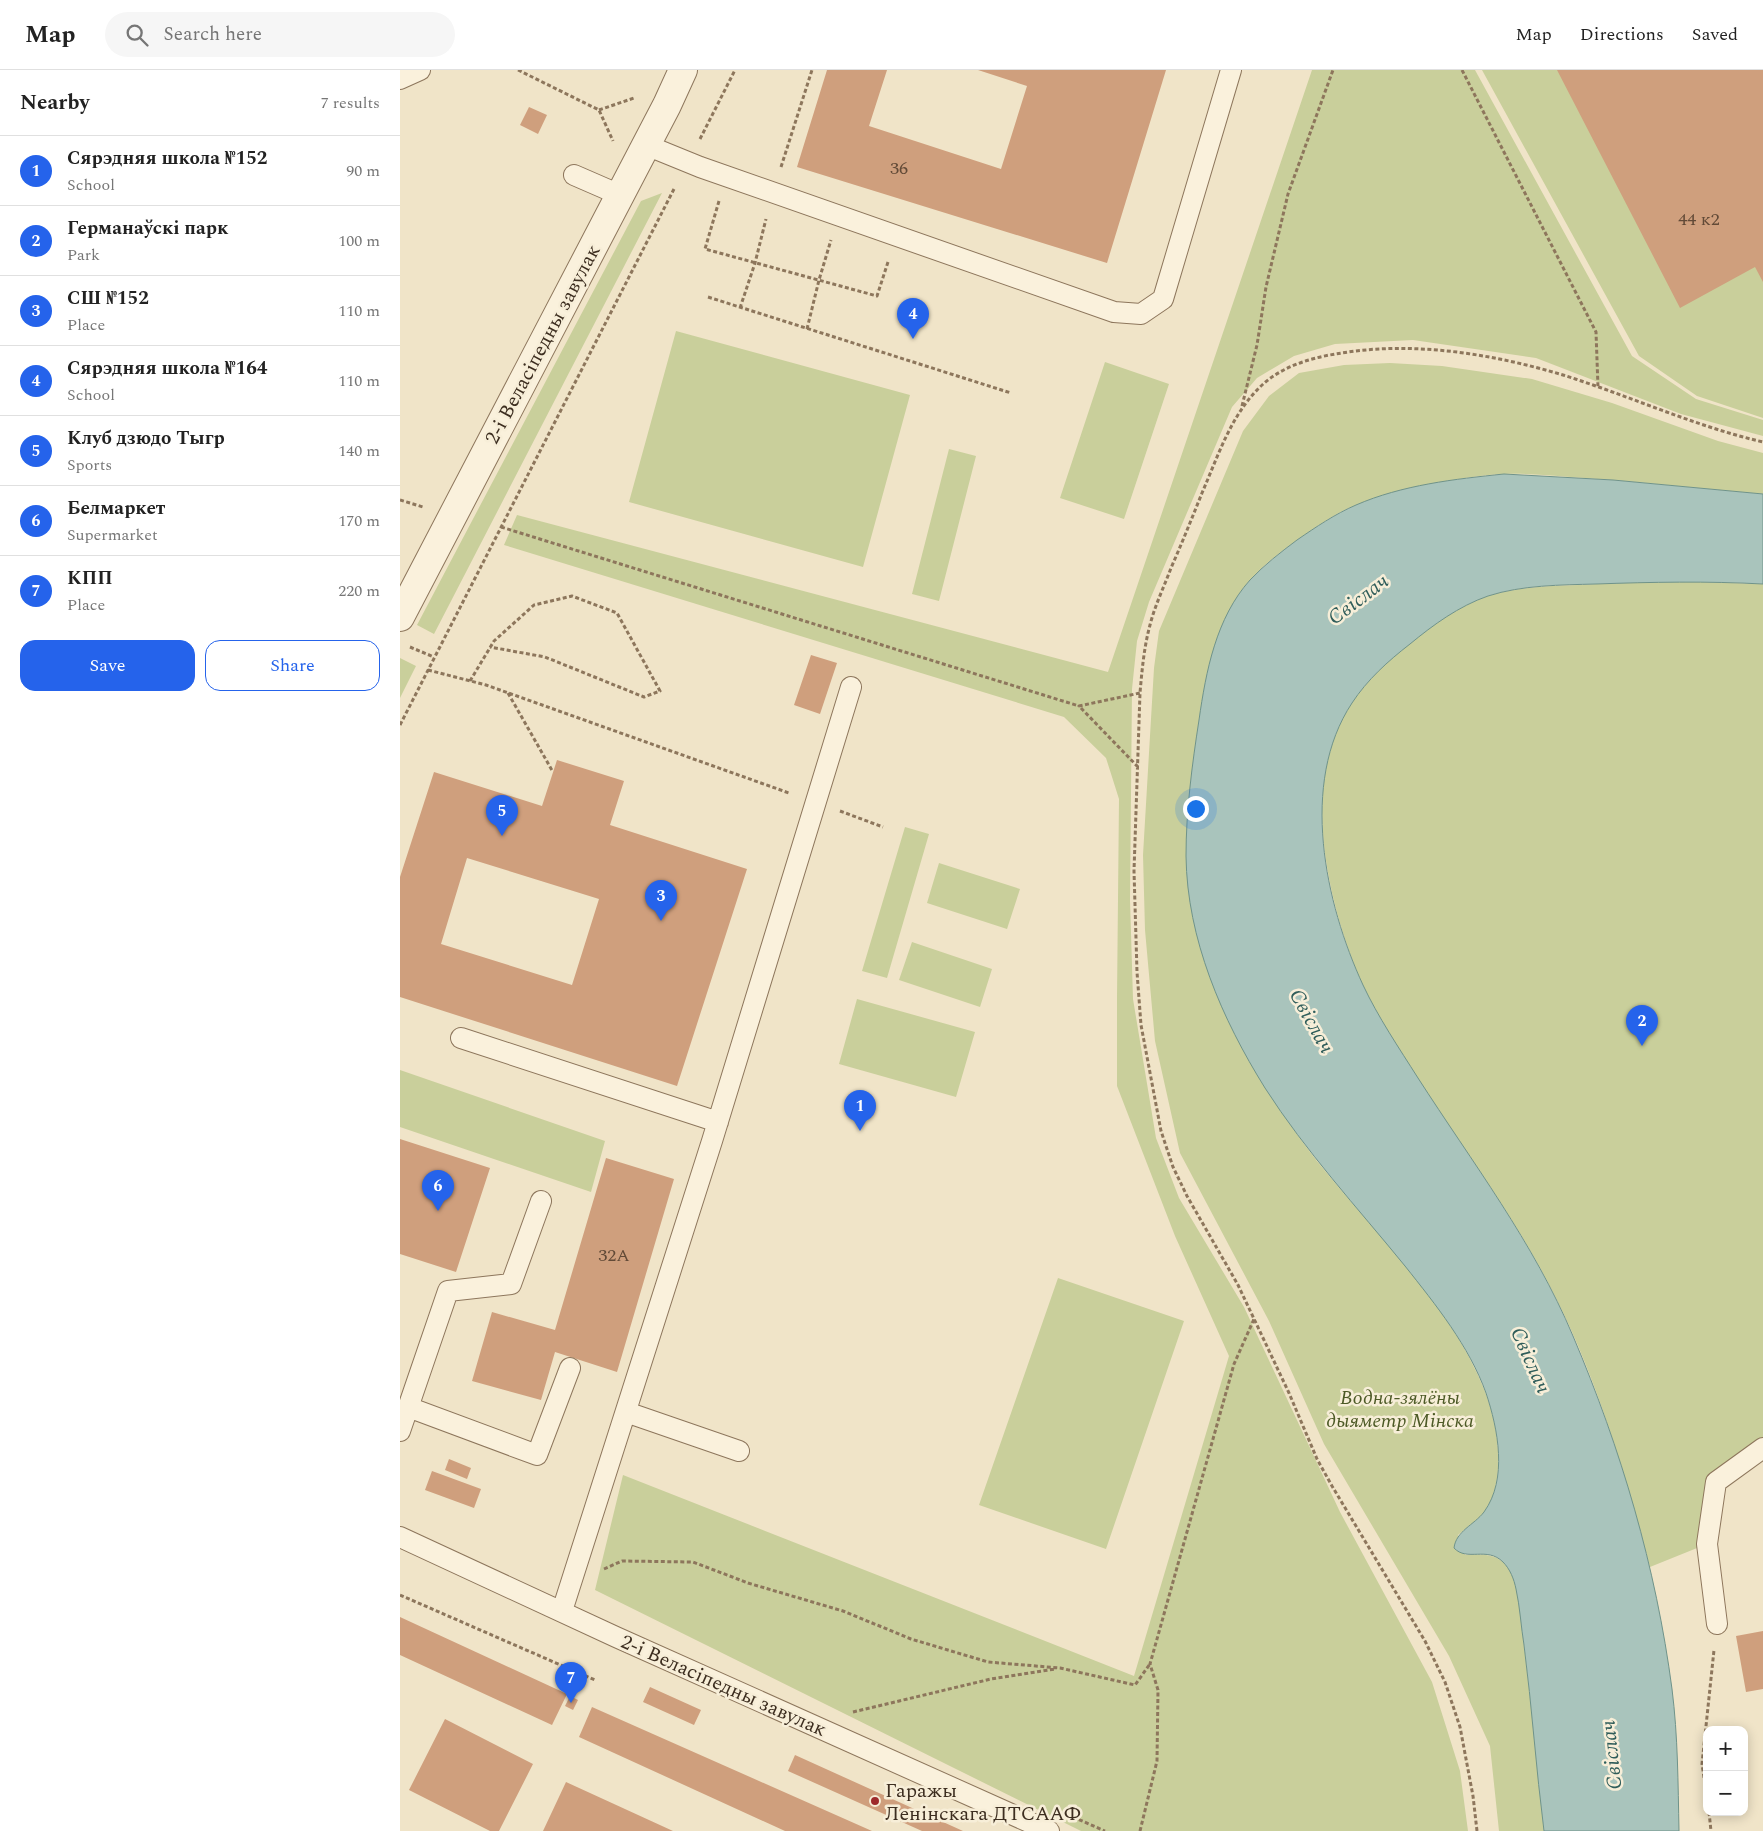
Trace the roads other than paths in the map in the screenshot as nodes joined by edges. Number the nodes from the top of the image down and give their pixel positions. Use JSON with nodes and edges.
{"nodes":[{"id":1,"x":420,"y":70,"type":"edge"},
{"id":2,"x":683,"y":70,"type":"edge"},
{"id":3,"x":1231,"y":70,"type":"edge"},
{"id":4,"x":400,"y":79,"type":"edge"},
{"id":5,"x":646,"y":145,"type":"junction"},
{"id":6,"x":574,"y":174,"type":"dead end"},
{"id":7,"x":620,"y":195,"type":"junction"},
{"id":8,"x":400,"y":617,"type":"edge"},
{"id":9,"x":851,"y":687,"type":"dead end"},
{"id":10,"x":461,"y":1038,"type":"dead end"},
{"id":11,"x":718,"y":1122,"type":"junction"},
{"id":12,"x":541,"y":1201,"type":"dead end"},
{"id":13,"x":570,"y":1368,"type":"dead end"},
{"id":14,"x":408,"y":1407,"type":"junction"},
{"id":15,"x":626,"y":1412,"type":"junction"},
{"id":16,"x":400,"y":1431,"type":"edge"},
{"id":17,"x":1763,"y":1448,"type":"edge"},
{"id":18,"x":739,"y":1451,"type":"dead end"},
{"id":19,"x":400,"y":1537,"type":"edge"},
{"id":20,"x":562,"y":1611,"type":"junction"},
{"id":21,"x":1717,"y":1624,"type":"road end"},
{"id":22,"x":1049,"y":1831,"type":"edge"}],
"edges":[{"from":1,"to":4,"type":"lane"},
{"from":2,"to":5,"type":"street","name":"2-і Веласіпедны завулак"},
{"from":3,"to":5,"type":"lane"},
{"from":5,"to":7,"type":"street","name":"2-і Веласіпедны завулак"},
{"from":6,"to":7,"type":"lane"},
{"from":7,"to":8,"type":"street","name":"2-і Веласіпедны завулак"},
{"from":9,"to":11,"type":"lane"},
{"from":10,"to":11,"type":"lane"},
{"from":11,"to":15,"type":"lane"},
{"from":12,"to":14,"type":"lane"},
{"from":13,"to":14,"type":"lane"},
{"from":14,"to":16,"type":"lane"},
{"from":15,"to":18,"type":"lane"},
{"from":15,"to":20,"type":"lane"},
{"from":17,"to":21,"type":"lane"},
{"from":19,"to":20,"type":"lane","name":"2-і Веласіпедны завулак"},
{"from":20,"to":22,"type":"lane","name":"2-і Веласіпедны завулак"}]}
